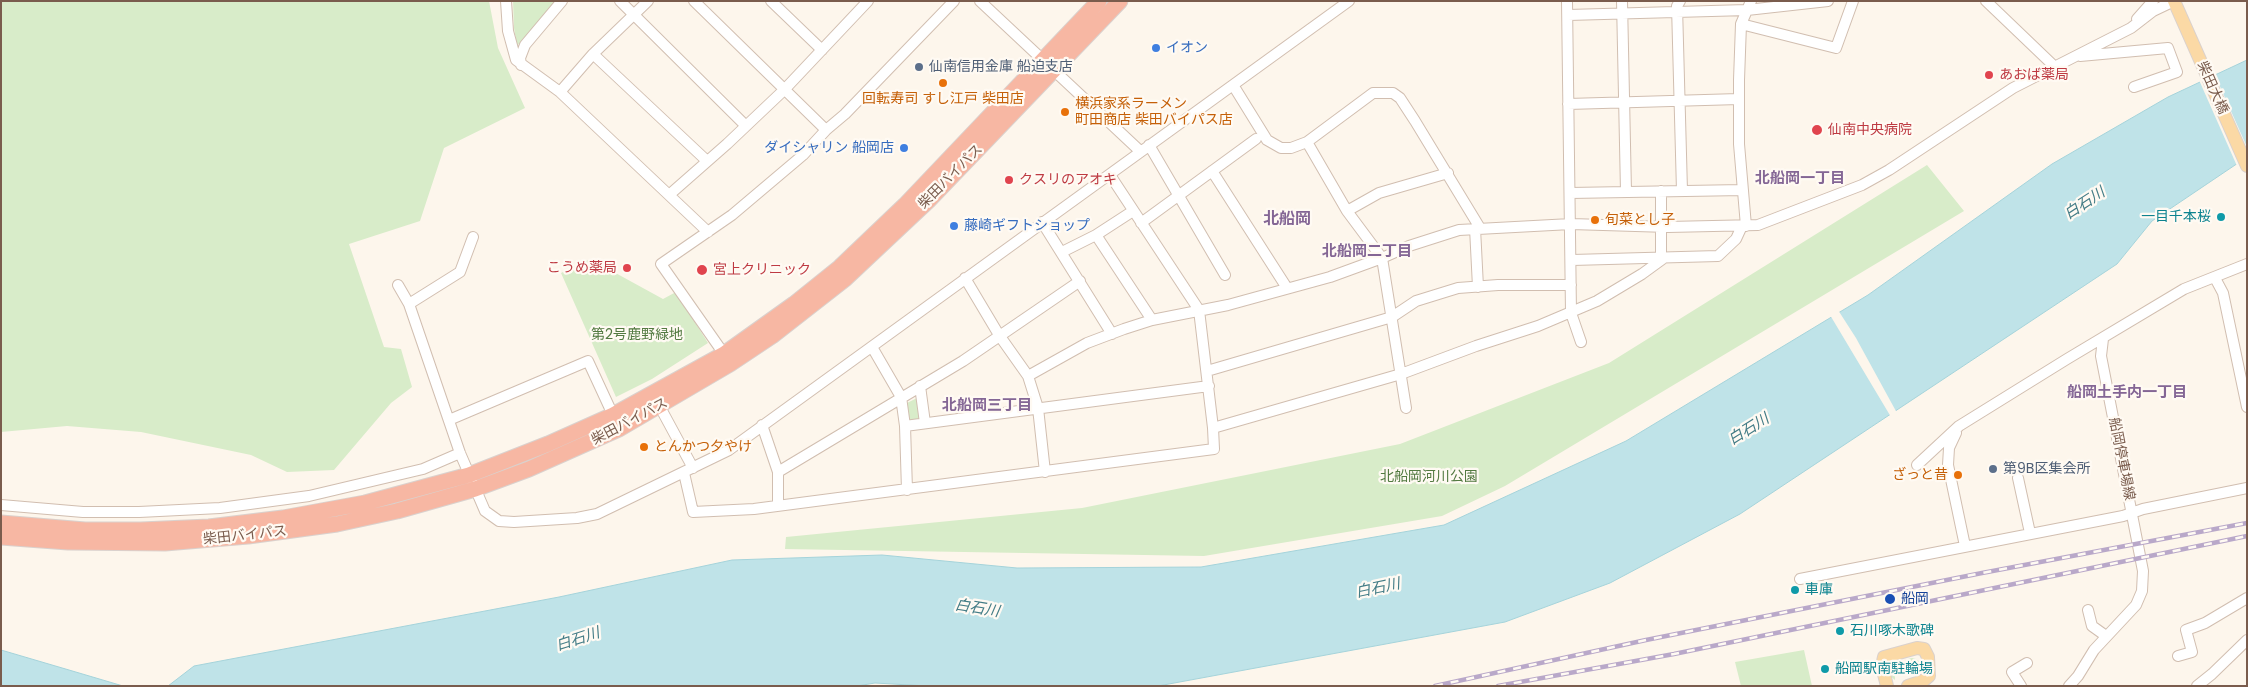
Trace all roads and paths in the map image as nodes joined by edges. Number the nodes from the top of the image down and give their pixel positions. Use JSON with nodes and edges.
{"nodes":[{"id":1,"x":506,"y":1,"type":"edge"},
{"id":2,"x":562,"y":1,"type":"edge"},
{"id":3,"x":620,"y":1,"type":"edge"},
{"id":4,"x":648,"y":1,"type":"edge"},
{"id":5,"x":694,"y":1,"type":"edge"},
{"id":6,"x":771,"y":1,"type":"edge"},
{"id":7,"x":852,"y":1,"type":"edge"},
{"id":8,"x":868,"y":1,"type":"edge"},
{"id":9,"x":954,"y":1,"type":"edge"},
{"id":10,"x":980,"y":1,"type":"edge"},
{"id":11,"x":1099,"y":1,"type":"edge"},
{"id":12,"x":1120,"y":1,"type":"edge"},
{"id":13,"x":1349,"y":1,"type":"edge"},
{"id":14,"x":1567,"y":1,"type":"edge"},
{"id":15,"x":1622,"y":1,"type":"edge"},
{"id":16,"x":1828,"y":1,"type":"edge"},
{"id":17,"x":1853,"y":1,"type":"edge"},
{"id":18,"x":1986,"y":1,"type":"edge"},
{"id":19,"x":2153,"y":1,"type":"edge"},
{"id":20,"x":1816,"y":2,"type":"edge"},
{"id":21,"x":2175,"y":4,"type":"edge"},
{"id":22,"x":1678,"y":5,"type":"edge"},
{"id":23,"x":1749,"y":6,"type":"edge"},
{"id":24,"x":860,"y":9,"type":"junction"},
{"id":25,"x":1623,"y":12,"type":"junction"},
{"id":26,"x":634,"y":15,"type":"junction"},
{"id":27,"x":1568,"y":15,"type":"junction"},
{"id":28,"x":1741,"y":24,"type":"junction"},
{"id":29,"x":2131,"y":28,"type":"junction"},
{"id":30,"x":822,"y":50,"type":"junction"},
{"id":31,"x":593,"y":54,"type":"junction"},
{"id":32,"x":2074,"y":57,"type":"junction"},
{"id":33,"x":521,"y":65,"type":"junction"},
{"id":34,"x":1049,"y":65,"type":"junction"},
{"id":35,"x":2055,"y":67,"type":"junction"},
{"id":36,"x":1233,"y":85,"type":"junction"},
{"id":37,"x":2134,"y":87,"type":"dead end"},
{"id":38,"x":784,"y":90,"type":"junction"},
{"id":39,"x":560,"y":92,"type":"junction"},
{"id":40,"x":1738,"y":99,"type":"junction"},
{"id":41,"x":1680,"y":100,"type":"junction"},
{"id":42,"x":1624,"y":102,"type":"junction"},
{"id":43,"x":1568,"y":104,"type":"junction"},
{"id":44,"x":746,"y":126,"type":"junction"},
{"id":45,"x":826,"y":130,"type":"junction"},
{"id":46,"x":1256,"y":139,"type":"dead end"},
{"id":47,"x":1307,"y":142,"type":"junction"},
{"id":48,"x":1145,"y":148,"type":"junction"},
{"id":49,"x":707,"y":161,"type":"junction"},
{"id":50,"x":2247,"y":166,"type":"edge"},
{"id":51,"x":1212,"y":171,"type":"junction"},
{"id":52,"x":1448,"y":173,"type":"junction"},
{"id":53,"x":1110,"y":175,"type":"junction"},
{"id":54,"x":1743,"y":190,"type":"junction"},
{"id":55,"x":1661,"y":191,"type":"junction"},
{"id":56,"x":1682,"y":191,"type":"junction"},
{"id":57,"x":1626,"y":192,"type":"junction"},
{"id":58,"x":1570,"y":193,"type":"junction"},
{"id":59,"x":668,"y":195,"type":"junction"},
{"id":60,"x":1179,"y":195,"type":"junction"},
{"id":61,"x":1133,"y":211,"type":"junction"},
{"id":62,"x":1347,"y":211,"type":"junction"},
{"id":63,"x":1042,"y":222,"type":"junction"},
{"id":64,"x":1141,"y":223,"type":"junction"},
{"id":65,"x":1571,"y":224,"type":"junction"},
{"id":66,"x":1744,"y":226,"type":"junction"},
{"id":67,"x":1661,"y":227,"type":"junction"},
{"id":68,"x":1477,"y":228,"type":"junction"},
{"id":69,"x":708,"y":232,"type":"junction"},
{"id":70,"x":1096,"y":235,"type":"junction"},
{"id":71,"x":473,"y":238,"type":"dead end"},
{"id":72,"x":1062,"y":252,"type":"junction"},
{"id":73,"x":1382,"y":258,"type":"junction"},
{"id":74,"x":1663,"y":258,"type":"junction"},
{"id":75,"x":1572,"y":260,"type":"junction"},
{"id":76,"x":2247,"y":264,"type":"edge"},
{"id":77,"x":1225,"y":275,"type":"dead end"},
{"id":78,"x":965,"y":278,"type":"junction"},
{"id":79,"x":2214,"y":278,"type":"junction"},
{"id":80,"x":1080,"y":281,"type":"junction"},
{"id":81,"x":398,"y":285,"type":"dead end"},
{"id":82,"x":1571,"y":285,"type":"junction"},
{"id":83,"x":1478,"y":287,"type":"junction"},
{"id":84,"x":1287,"y":288,"type":"junction"},
{"id":85,"x":409,"y":304,"type":"junction"},
{"id":86,"x":1199,"y":310,"type":"junction"},
{"id":87,"x":1571,"y":313,"type":"junction"},
{"id":88,"x":1392,"y":317,"type":"junction"},
{"id":89,"x":1152,"y":320,"type":"junction"},
{"id":90,"x":999,"y":334,"type":"junction"},
{"id":91,"x":1112,"y":334,"type":"junction"},
{"id":92,"x":2103,"y":339,"type":"junction"},
{"id":93,"x":1582,"y":342,"type":"dead end"},
{"id":94,"x":872,"y":347,"type":"junction"},
{"id":95,"x":724,"y":354,"type":"junction"},
{"id":96,"x":1206,"y":371,"type":"junction"},
{"id":97,"x":1401,"y":374,"type":"junction"},
{"id":98,"x":1028,"y":376,"type":"junction"},
{"id":99,"x":920,"y":386,"type":"junction"},
{"id":100,"x":1209,"y":386,"type":"junction"},
{"id":101,"x":901,"y":397,"type":"junction"},
{"id":102,"x":660,"y":407,"type":"junction"},
{"id":103,"x":2247,"y":407,"type":"edge"},
{"id":104,"x":1038,"y":408,"type":"junction"},
{"id":105,"x":1406,"y":408,"type":"dead end"},
{"id":106,"x":613,"y":415,"type":"junction"},
{"id":107,"x":449,"y":420,"type":"junction"},
{"id":108,"x":925,"y":424,"type":"junction"},
{"id":109,"x":762,"y":426,"type":"junction"},
{"id":110,"x":904,"y":426,"type":"junction"},
{"id":111,"x":1959,"y":426,"type":"junction"},
{"id":112,"x":1213,"y":428,"type":"junction"},
{"id":113,"x":460,"y":453,"type":"junction"},
{"id":114,"x":1917,"y":465,"type":"dead end"},
{"id":115,"x":689,"y":471,"type":"junction"},
{"id":116,"x":778,"y":472,"type":"junction"},
{"id":117,"x":1045,"y":472,"type":"junction"},
{"id":118,"x":2018,"y":478,"type":"dead end"},
{"id":119,"x":472,"y":482,"type":"junction"},
{"id":120,"x":2247,"y":488,"type":"edge"},
{"id":121,"x":907,"y":490,"type":"junction"},
{"id":122,"x":1,"y":505,"type":"edge"},
{"id":123,"x":778,"y":506,"type":"junction"},
{"id":124,"x":2132,"y":512,"type":"junction"},
{"id":125,"x":1,"y":523,"type":"edge"},
{"id":126,"x":2030,"y":533,"type":"junction"},
{"id":127,"x":1,"y":537,"type":"edge"},
{"id":128,"x":1965,"y":546,"type":"junction"},
{"id":129,"x":1800,"y":579,"type":"dead end"},
{"id":130,"x":2247,"y":598,"type":"edge"},
{"id":131,"x":2088,"y":610,"type":"dead end"},
{"id":132,"x":2106,"y":636,"type":"junction"},
{"id":133,"x":2247,"y":640,"type":"edge"},
{"id":134,"x":2178,"y":656,"type":"dead end"},
{"id":135,"x":2027,"y":663,"type":"dead end"},
{"id":136,"x":1888,"y":686,"type":"edge"},
{"id":137,"x":1908,"y":686,"type":"edge"},
{"id":138,"x":2021,"y":686,"type":"edge"},
{"id":139,"x":2069,"y":686,"type":"edge"},
{"id":140,"x":2196,"y":686,"type":"edge"}],
"edges":[{"from":1,"to":33,"type":"street"},
{"from":2,"to":33,"type":"street"},
{"from":3,"to":26,"type":"street"},
{"from":4,"to":26,"type":"street"},
{"from":5,"to":38,"type":"street"},
{"from":6,"to":30,"type":"street"},
{"from":7,"to":24,"type":"street"},
{"from":8,"to":24,"type":"street"},
{"from":9,"to":45,"type":"street"},
{"from":10,"to":34,"type":"street"},
{"from":11,"to":34,"type":"highway","name":"柴田バイパス"},
{"from":12,"to":34,"type":"highway","name":"柴田バイパス"},
{"from":13,"to":36,"type":"street"},
{"from":14,"to":27,"type":"street"},
{"from":15,"to":25,"type":"street"},
{"from":16,"to":20,"type":"street"},
{"from":17,"to":28,"type":"street"},
{"from":18,"to":35,"type":"street"},
{"from":19,"to":29,"type":"street"},
{"from":20,"to":23,"type":"street"},
{"from":21,"to":29,"type":"street"},
{"from":21,"to":50,"type":"main road","name":"柴田大橋"},
{"from":22,"to":23,"type":"street"},
{"from":22,"to":25,"type":"street"},
{"from":22,"to":41,"type":"street"},
{"from":23,"to":28,"type":"street"},
{"from":24,"to":30,"type":"street"},
{"from":25,"to":27,"type":"street"},
{"from":25,"to":42,"type":"street"},
{"from":26,"to":31,"type":"street"},
{"from":26,"to":44,"type":"street"},
{"from":27,"to":43,"type":"street"},
{"from":28,"to":40,"type":"street"},
{"from":29,"to":32,"type":"street"},
{"from":30,"to":38,"type":"street"},
{"from":31,"to":39,"type":"street"},
{"from":31,"to":49,"type":"street"},
{"from":32,"to":35,"type":"street"},
{"from":32,"to":37,"type":"street"},
{"from":33,"to":39,"type":"street"},
{"from":34,"to":48,"type":"street"},
{"from":34,"to":95,"type":"highway","name":"柴田バイパス"},
{"from":34,"to":102,"type":"highway","name":"柴田バイパス"},
{"from":35,"to":66,"type":"street"},
{"from":36,"to":47,"type":"street"},
{"from":36,"to":48,"type":"street"},
{"from":38,"to":44,"type":"street"},
{"from":38,"to":45,"type":"street"},
{"from":39,"to":59,"type":"street"},
{"from":40,"to":41,"type":"street"},
{"from":40,"to":54,"type":"street"},
{"from":41,"to":42,"type":"street"},
{"from":41,"to":56,"type":"street"},
{"from":42,"to":43,"type":"street"},
{"from":42,"to":57,"type":"street"},
{"from":43,"to":58,"type":"street"},
{"from":44,"to":49,"type":"street"},
{"from":45,"to":69,"type":"street"},
{"from":46,"to":51,"type":"street"},
{"from":47,"to":52,"type":"street"},
{"from":47,"to":62,"type":"street"},
{"from":48,"to":53,"type":"street"},
{"from":48,"to":60,"type":"street"},
{"from":49,"to":59,"type":"street"},
{"from":51,"to":60,"type":"street"},
{"from":51,"to":84,"type":"street"},
{"from":52,"to":62,"type":"street"},
{"from":52,"to":68,"type":"street"},
{"from":53,"to":61,"type":"street"},
{"from":53,"to":63,"type":"street"},
{"from":54,"to":56,"type":"street"},
{"from":54,"to":66,"type":"street"},
{"from":55,"to":56,"type":"street"},
{"from":55,"to":57,"type":"street"},
{"from":55,"to":67,"type":"street"},
{"from":57,"to":58,"type":"street"},
{"from":58,"to":65,"type":"street"},
{"from":59,"to":69,"type":"street"},
{"from":60,"to":64,"type":"street"},
{"from":60,"to":77,"type":"street"},
{"from":61,"to":64,"type":"street"},
{"from":61,"to":70,"type":"street"},
{"from":62,"to":73,"type":"street"},
{"from":63,"to":72,"type":"street"},
{"from":63,"to":78,"type":"street"},
{"from":64,"to":86,"type":"street"},
{"from":65,"to":67,"type":"street"},
{"from":65,"to":68,"type":"street"},
{"from":65,"to":75,"type":"street"},
{"from":66,"to":67,"type":"street"},
{"from":66,"to":74,"type":"street"},
{"from":67,"to":74,"type":"street"},
{"from":68,"to":73,"type":"street"},
{"from":68,"to":83,"type":"street"},
{"from":69,"to":95,"type":"street"},
{"from":70,"to":72,"type":"street"},
{"from":70,"to":89,"type":"street"},
{"from":71,"to":85,"type":"street"},
{"from":72,"to":80,"type":"street"},
{"from":73,"to":84,"type":"street"},
{"from":73,"to":88,"type":"street"},
{"from":74,"to":75,"type":"street"},
{"from":74,"to":87,"type":"street"},
{"from":75,"to":82,"type":"street"},
{"from":76,"to":79,"type":"street"},
{"from":78,"to":90,"type":"street"},
{"from":78,"to":94,"type":"street"},
{"from":79,"to":92,"type":"street"},
{"from":79,"to":103,"type":"street"},
{"from":80,"to":90,"type":"street"},
{"from":80,"to":91,"type":"street"},
{"from":81,"to":85,"type":"street"},
{"from":82,"to":83,"type":"street"},
{"from":82,"to":87,"type":"street"},
{"from":83,"to":88,"type":"street"},
{"from":84,"to":86,"type":"street"},
{"from":85,"to":107,"type":"street"},
{"from":86,"to":89,"type":"street"},
{"from":86,"to":96,"type":"street"},
{"from":87,"to":93,"type":"street"},
{"from":87,"to":97,"type":"street"},
{"from":88,"to":96,"type":"street"},
{"from":88,"to":97,"type":"street"},
{"from":89,"to":91,"type":"street"},
{"from":90,"to":98,"type":"street"},
{"from":90,"to":99,"type":"street"},
{"from":91,"to":98,"type":"street"},
{"from":92,"to":111,"type":"street"},
{"from":92,"to":124,"type":"street","name":"船岡停車場線"},
{"from":94,"to":101,"type":"street"},
{"from":94,"to":109,"type":"street"},
{"from":95,"to":106,"type":"highway","name":"柴田バイパス"},
{"from":96,"to":100,"type":"street"},
{"from":97,"to":105,"type":"street"},
{"from":97,"to":112,"type":"street"},
{"from":98,"to":104,"type":"street"},
{"from":99,"to":101,"type":"street"},
{"from":99,"to":108,"type":"street"},
{"from":100,"to":104,"type":"street"},
{"from":100,"to":112,"type":"street"},
{"from":101,"to":110,"type":"street"},
{"from":101,"to":116,"type":"street"},
{"from":102,"to":115,"type":"street"},
{"from":102,"to":119,"type":"highway","name":"柴田バイパス"},
{"from":104,"to":108,"type":"street"},
{"from":104,"to":117,"type":"street"},
{"from":106,"to":107,"type":"street"},
{"from":106,"to":119,"type":"highway","name":"柴田バイパス"},
{"from":107,"to":113,"type":"street"},
{"from":108,"to":110,"type":"street"},
{"from":109,"to":115,"type":"street"},
{"from":109,"to":116,"type":"street"},
{"from":110,"to":121,"type":"street"},
{"from":111,"to":114,"type":"street"},
{"from":111,"to":128,"type":"street"},
{"from":112,"to":117,"type":"street"},
{"from":113,"to":119,"type":"street"},
{"from":113,"to":122,"type":"street"},
{"from":115,"to":119,"type":"street"},
{"from":115,"to":123,"type":"street"},
{"from":116,"to":123,"type":"street"},
{"from":117,"to":121,"type":"street"},
{"from":118,"to":126,"type":"street"},
{"from":119,"to":125,"type":"highway","name":"柴田バイパス"},
{"from":119,"to":127,"type":"highway","name":"柴田バイパス"},
{"from":120,"to":124,"type":"street"},
{"from":121,"to":123,"type":"street"},
{"from":124,"to":126,"type":"street"},
{"from":124,"to":132,"type":"street","name":"船岡停車場線"},
{"from":126,"to":128,"type":"street"},
{"from":128,"to":129,"type":"street"},
{"from":130,"to":134,"type":"street"},
{"from":131,"to":132,"type":"street"},
{"from":132,"to":139,"type":"street","name":"船岡停車場線"},
{"from":133,"to":140,"type":"street"},
{"from":135,"to":138,"type":"street"},
{"from":136,"to":137,"type":"main road"}]}
